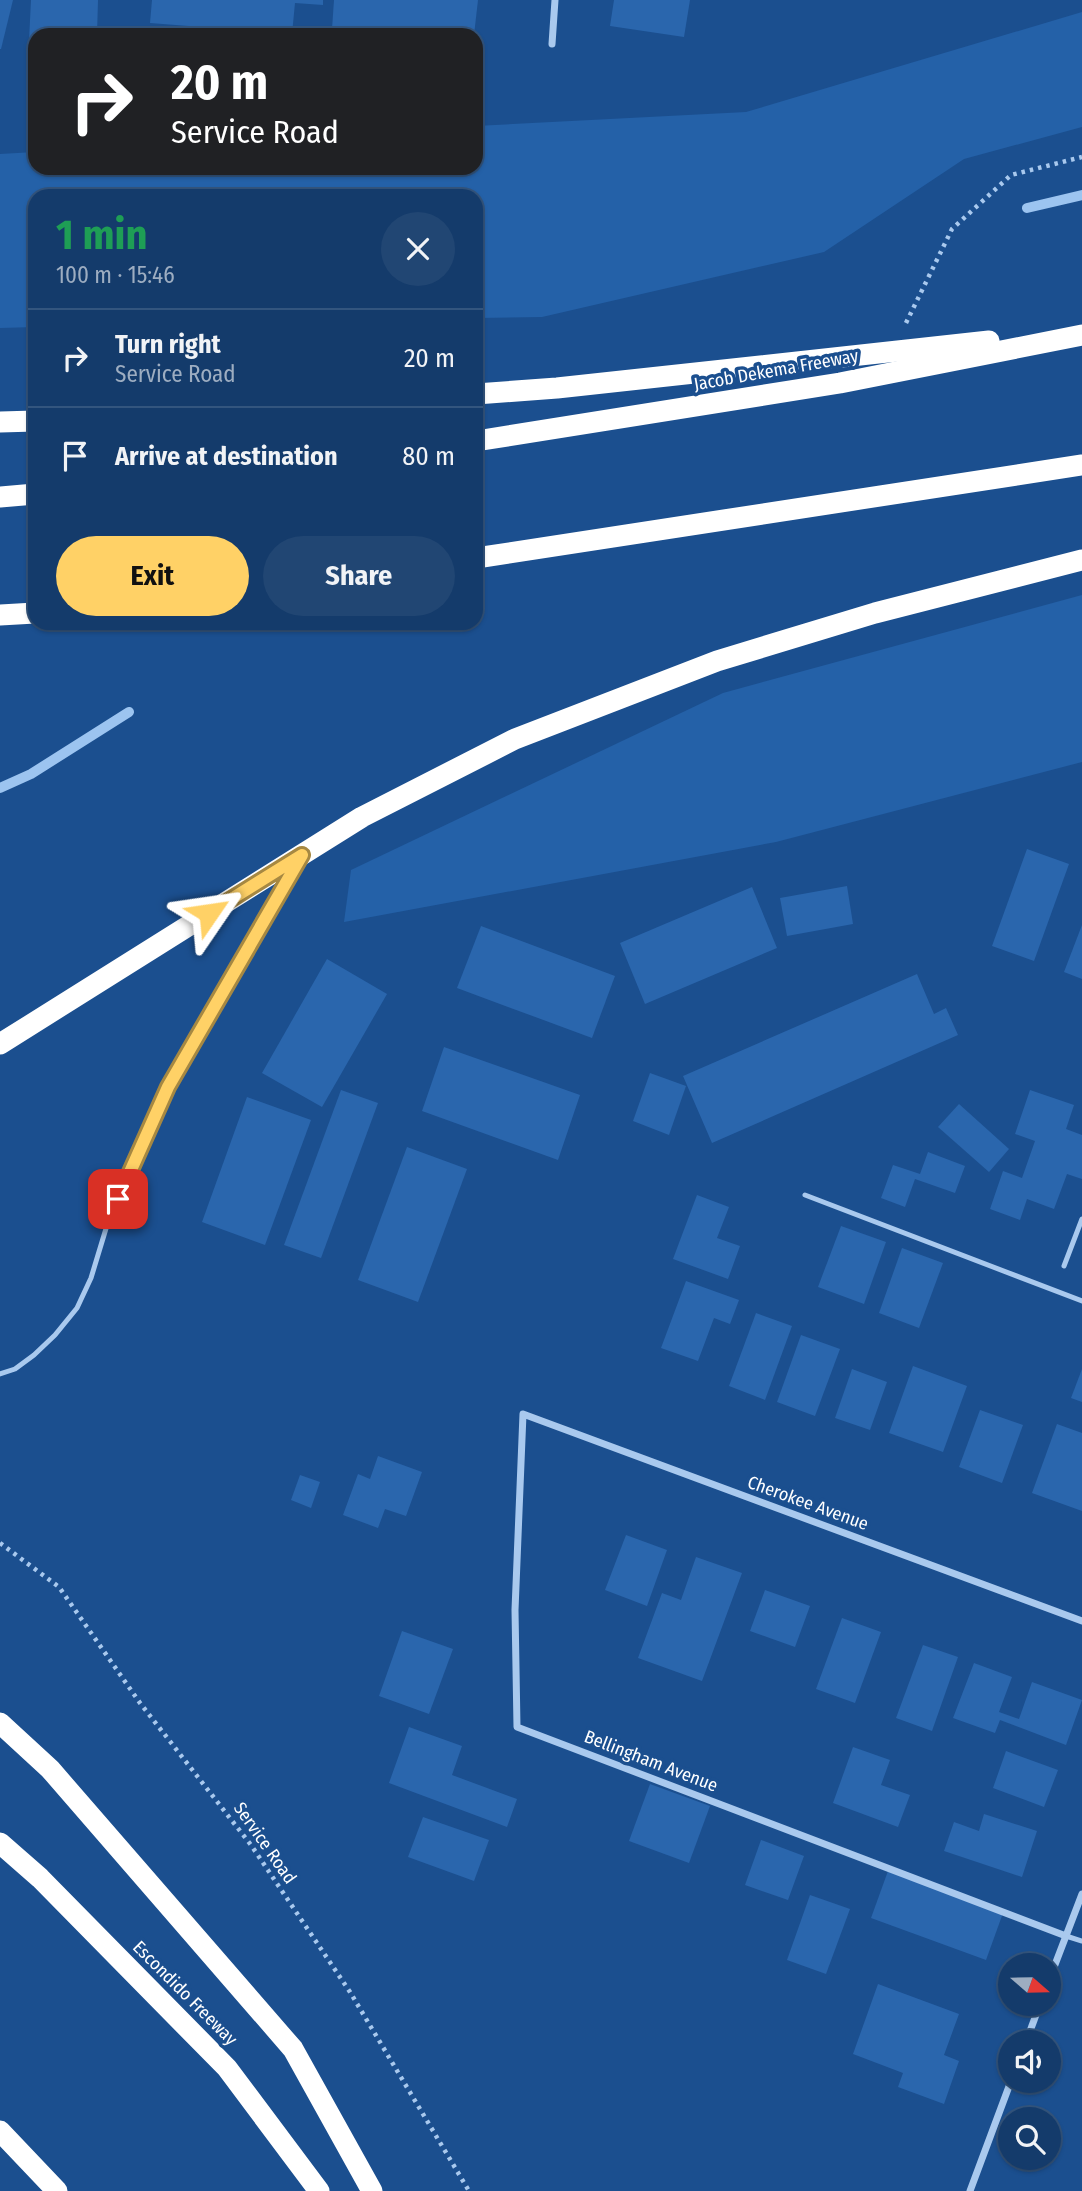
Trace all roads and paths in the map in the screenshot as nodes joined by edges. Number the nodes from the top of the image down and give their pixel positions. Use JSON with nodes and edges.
{"nodes":[{"id":1,"x":555,"y":0,"type":"edge"},
{"id":2,"x":552,"y":44,"type":"dead end"},
{"id":3,"x":1082,"y":157,"type":"edge"},
{"id":4,"x":1082,"y":333,"type":"edge"},
{"id":5,"x":892,"y":352,"type":"junction"},
{"id":6,"x":483,"y":393,"type":"edge"},
{"id":7,"x":28,"y":421,"type":"edge"},
{"id":8,"x":0,"y":422,"type":"edge"},
{"id":9,"x":483,"y":440,"type":"edge"},
{"id":10,"x":1082,"y":465,"type":"edge"},
{"id":11,"x":28,"y":495,"type":"edge"},
{"id":12,"x":0,"y":497,"type":"edge"},
{"id":13,"x":483,"y":557,"type":"edge"},
{"id":14,"x":1082,"y":560,"type":"edge"},
{"id":15,"x":28,"y":613,"type":"edge"},
{"id":16,"x":0,"y":615,"type":"edge"},
{"id":17,"x":302,"y":855,"type":"junction"},
{"id":18,"x":0,"y":1044,"type":"edge"},
{"id":19,"x":805,"y":1195,"type":"dead end"},
{"id":20,"x":1082,"y":1219,"type":"edge"},
{"id":21,"x":1064,"y":1266,"type":"dead end"},
{"id":22,"x":1082,"y":1301,"type":"edge"},
{"id":23,"x":0,"y":1374,"type":"edge"},
{"id":24,"x":523,"y":1414,"type":"joint"},
{"id":25,"x":0,"y":1543,"type":"edge"},
{"id":26,"x":1082,"y":1621,"type":"edge"},
{"id":27,"x":0,"y":1723,"type":"edge"},
{"id":28,"x":0,"y":1843,"type":"edge"},
{"id":29,"x":1082,"y":1894,"type":"edge"},
{"id":30,"x":1066,"y":1936,"type":"junction"},
{"id":31,"x":1082,"y":1941,"type":"edge"},
{"id":32,"x":1059,"y":1953,"type":"edge"},
{"id":33,"x":1007,"y":2093,"type":"edge"},
{"id":34,"x":0,"y":2131,"type":"edge"},
{"id":35,"x":57,"y":2191,"type":"edge"},
{"id":36,"x":319,"y":2191,"type":"edge"},
{"id":37,"x":372,"y":2191,"type":"edge"},
{"id":38,"x":469,"y":2191,"type":"edge"},
{"id":39,"x":970,"y":2191,"type":"edge"}],
"edges":[{"from":1,"to":2,"type":"street"},
{"from":3,"to":5,"type":"path"},
{"from":4,"to":5,"type":"highway"},
{"from":4,"to":9,"type":"highway","name":"Jacob Dekema Freeway"},
{"from":5,"to":6,"type":"highway"},
{"from":7,"to":8,"type":"highway"},
{"from":10,"to":13,"type":"highway"},
{"from":11,"to":12,"type":"highway"},
{"from":14,"to":17,"type":"highway"},
{"from":15,"to":16,"type":"highway"},
{"from":17,"to":18,"type":"highway"},
{"from":17,"to":23,"type":"lane"},
{"from":19,"to":22,"type":"lane"},
{"from":20,"to":21,"type":"lane"},
{"from":24,"to":26,"type":"street","name":"Cherokee Avenue"},
{"from":24,"to":30,"type":"street","name":"Bellingham Avenue"},
{"from":25,"to":38,"type":"path","name":"Service Road"},
{"from":27,"to":37,"type":"highway"},
{"from":28,"to":36,"type":"highway","name":"Escondido Freeway"},
{"from":29,"to":30,"type":"street"},
{"from":30,"to":31,"type":"lane"},
{"from":30,"to":32,"type":"street"},
{"from":33,"to":39,"type":"street"},
{"from":34,"to":35,"type":"highway"}]}
